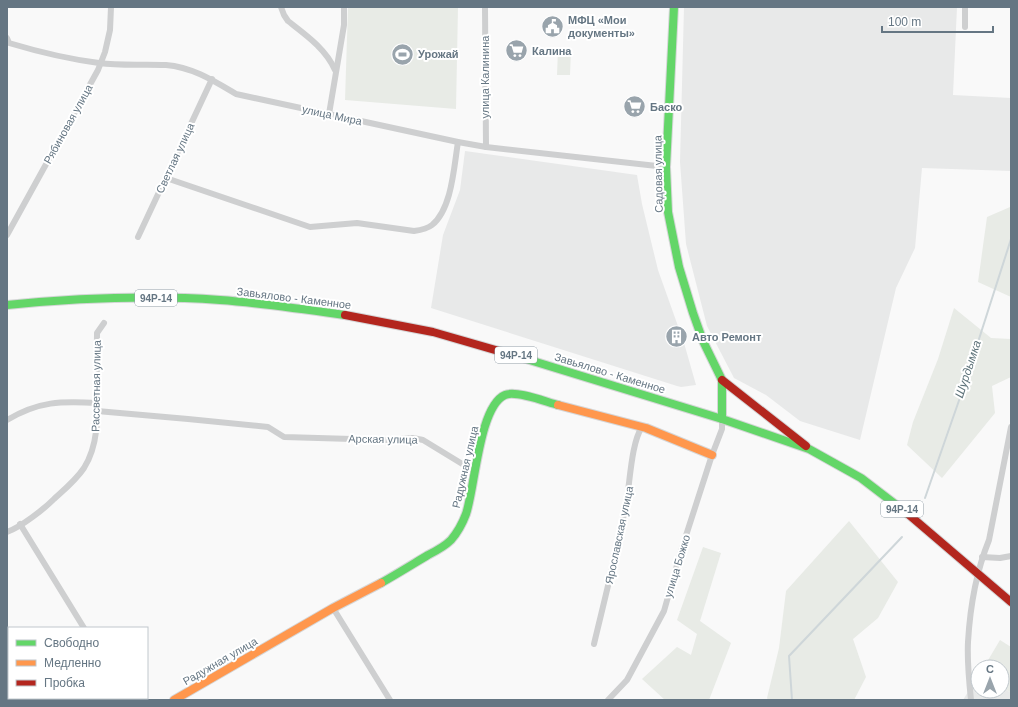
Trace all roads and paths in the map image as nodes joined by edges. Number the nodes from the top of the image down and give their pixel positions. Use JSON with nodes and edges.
{"nodes":[{"id":1,"x":111,"y":7,"type":"edge"},
{"id":2,"x":281,"y":7,"type":"edge"},
{"id":3,"x":344,"y":7,"type":"edge"},
{"id":4,"x":485,"y":7,"type":"edge"},
{"id":5,"x":674,"y":7,"type":"edge"},
{"id":6,"x":965,"y":7,"type":"edge"},
{"id":7,"x":965,"y":27,"type":"dead end"},
{"id":8,"x":8,"y":41,"type":"edge"},
{"id":9,"x":100,"y":63,"type":"junction"},
{"id":10,"x":336,"y":70,"type":"junction"},
{"id":11,"x":212,"y":79,"type":"junction"},
{"id":12,"x":329,"y":114,"type":"junction"},
{"id":13,"x":458,"y":142,"type":"junction"},
{"id":14,"x":486,"y":147,"type":"junction"},
{"id":15,"x":666,"y":167,"type":"junction"},
{"id":16,"x":166,"y":178,"type":"junction"},
{"id":17,"x":7,"y":235,"type":"edge"},
{"id":18,"x":138,"y":237,"type":"dead end"},
{"id":19,"x":7,"y":305,"type":"edge"},
{"id":20,"x":104,"y":323,"type":"dead end"},
{"id":21,"x":722,"y":380,"type":"junction"},
{"id":22,"x":97,"y":403,"type":"junction"},
{"id":23,"x":97,"y":411,"type":"junction"},
{"id":24,"x":7,"y":420,"type":"edge"},
{"id":25,"x":722,"y":420,"type":"junction"},
{"id":26,"x":642,"y":427,"type":"junction"},
{"id":27,"x":1011,"y":427,"type":"edge"},
{"id":28,"x":810,"y":449,"type":"junction"},
{"id":29,"x":712,"y":455,"type":"junction"},
{"id":30,"x":475,"y":468,"type":"junction"},
{"id":31,"x":20,"y":524,"type":"junction"},
{"id":32,"x":7,"y":532,"type":"edge"},
{"id":33,"x":1011,"y":556,"type":"edge"},
{"id":34,"x":982,"y":557,"type":"junction"},
{"id":35,"x":978,"y":574,"type":"junction"},
{"id":36,"x":1011,"y":602,"type":"edge"},
{"id":37,"x":333,"y":608,"type":"junction"},
{"id":38,"x":83,"y":627,"type":"edge"},
{"id":39,"x":594,"y":644,"type":"dead end"},
{"id":40,"x":174,"y":700,"type":"edge"},
{"id":41,"x":390,"y":700,"type":"edge"},
{"id":42,"x":608,"y":700,"type":"edge"},
{"id":43,"x":971,"y":700,"type":"edge"}],
"edges":[{"from":1,"to":9,"type":"street","name":"Рябиновая улица"},
{"from":2,"to":10,"type":"street"},
{"from":3,"to":10,"type":"street"},
{"from":4,"to":14,"type":"street","name":"улица Калинина"},
{"from":5,"to":15,"type":"street","name":"Садовая улица"},
{"from":6,"to":7,"type":"street"},
{"from":8,"to":9,"type":"street","name":"улица Мира"},
{"from":9,"to":11,"type":"street","name":"улица Мира"},
{"from":9,"to":17,"type":"street","name":"Рябиновая улица"},
{"from":10,"to":12,"type":"street"},
{"from":11,"to":12,"type":"street","name":"улица Мира"},
{"from":11,"to":16,"type":"street","name":"Светлая улица"},
{"from":12,"to":13,"type":"street","name":"улица Мира"},
{"from":13,"to":14,"type":"street","name":"улица Мира"},
{"from":13,"to":16,"type":"street"},
{"from":14,"to":15,"type":"street","name":"улица Мира"},
{"from":15,"to":21,"type":"street","name":"Садовая улица"},
{"from":16,"to":18,"type":"street","name":"Светлая улица"},
{"from":19,"to":25,"type":"street","name":"Завьялово - Каменное","number":"94Р-14"},
{"from":20,"to":22,"type":"street","name":"Рассветная улица"},
{"from":21,"to":25,"type":"street"},
{"from":21,"to":28,"type":"street"},
{"from":22,"to":23,"type":"street","name":"Рассветная улица"},
{"from":22,"to":24,"type":"street"},
{"from":23,"to":30,"type":"street","name":"Арская улица"},
{"from":23,"to":31,"type":"street","name":"Рассветная улица"},
{"from":25,"to":28,"type":"street","name":"Завьялово - Каменное","number":"94Р-14"},
{"from":25,"to":29,"type":"street","name":"улица Божко"},
{"from":26,"to":29,"type":"street","name":"Радужная улица"},
{"from":26,"to":30,"type":"street","name":"Радужная улица"},
{"from":26,"to":39,"type":"street","name":"Ярославская улица"},
{"from":27,"to":34,"type":"street"},
{"from":28,"to":35,"type":"street","name":"Завьялово - Каменное","number":"94Р-14"},
{"from":29,"to":42,"type":"street","name":"улица Божко"},
{"from":30,"to":37,"type":"street","name":"Радужная улица"},
{"from":31,"to":32,"type":"street","name":"Рассветная улица"},
{"from":31,"to":38,"type":"street"},
{"from":33,"to":34,"type":"street"},
{"from":34,"to":35,"type":"street"},
{"from":35,"to":36,"type":"street","name":"Завьялово - Каменное","number":"94Р-14"},
{"from":35,"to":43,"type":"street"},
{"from":37,"to":40,"type":"street","name":"Радужная улица"},
{"from":37,"to":41,"type":"street"}]}
